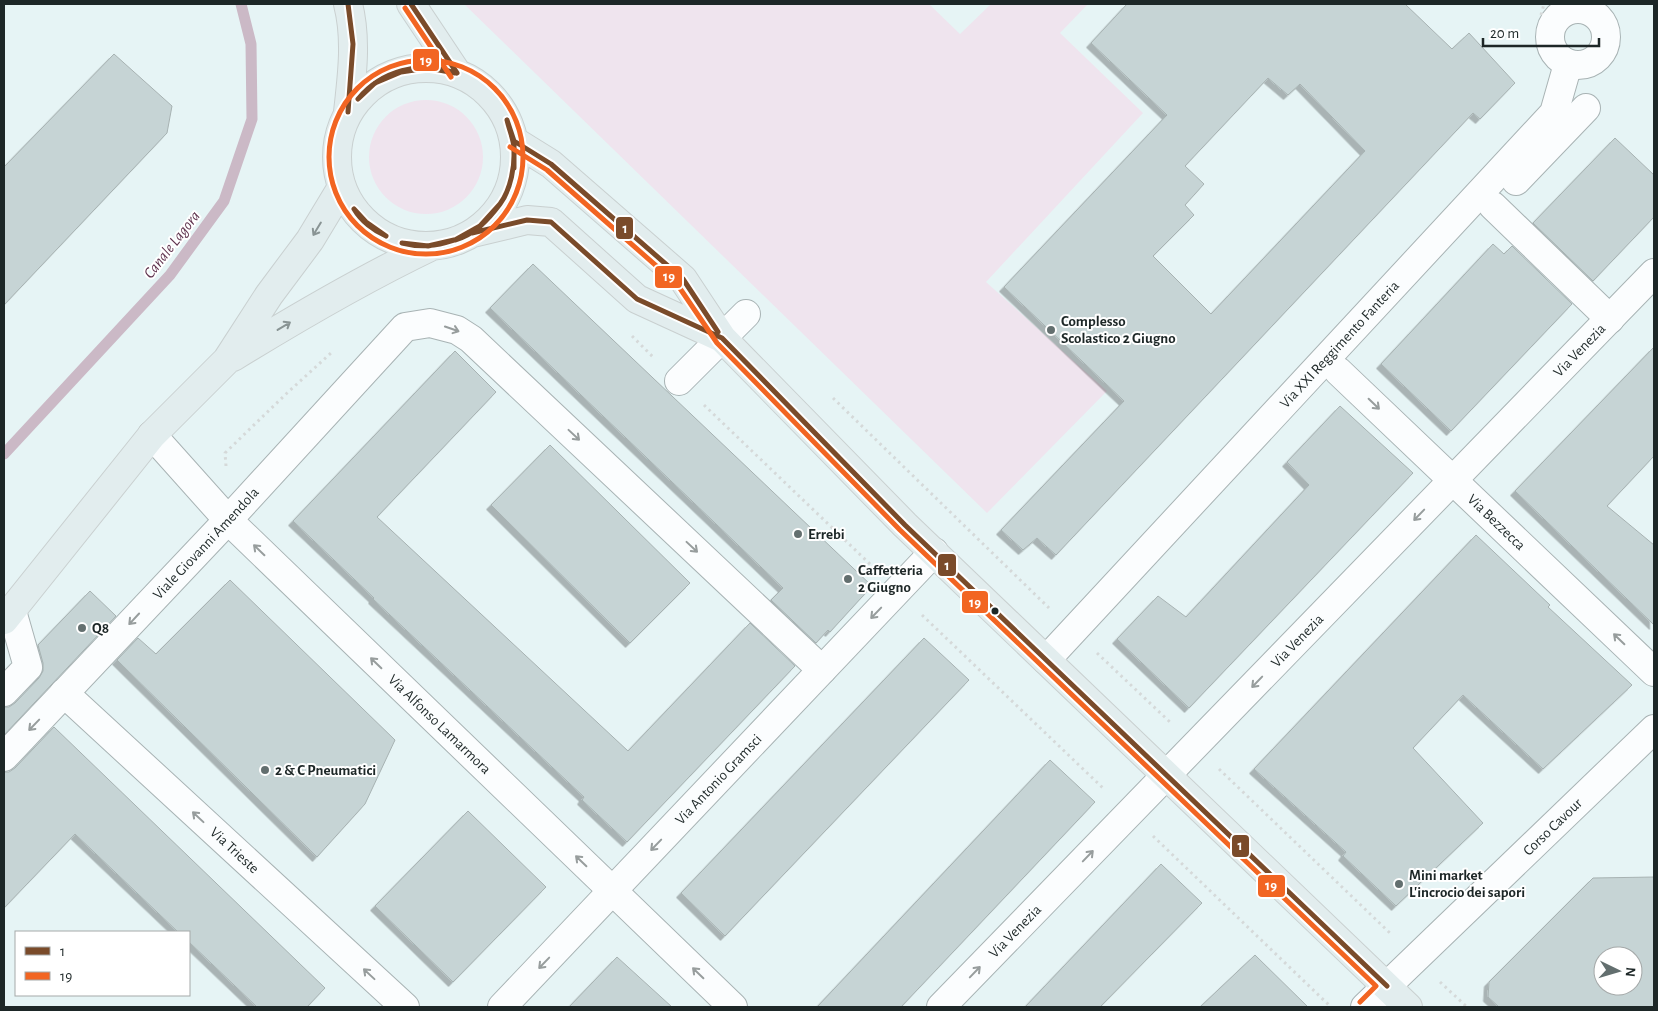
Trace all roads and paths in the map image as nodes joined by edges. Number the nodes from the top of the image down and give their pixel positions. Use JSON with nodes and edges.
{"nodes":[{"id":1,"x":348,"y":4,"type":"edge"},
{"id":2,"x":411,"y":4,"type":"edge"},
{"id":3,"x":1544,"y":4,"type":"edge"},
{"id":4,"x":1578,"y":6,"type":"edge"},
{"id":5,"x":1541,"y":15,"type":"dead end"},
{"id":6,"x":1568,"y":64,"type":"junction"},
{"id":7,"x":457,"y":73,"type":"junction"},
{"id":8,"x":1586,"y":108,"type":"dead end"},
{"id":9,"x":348,"y":112,"type":"junction"},
{"id":10,"x":514,"y":141,"type":"junction"},
{"id":11,"x":342,"y":187,"type":"junction"},
{"id":12,"x":1493,"y":206,"type":"junction"},
{"id":13,"x":472,"y":233,"type":"junction"},
{"id":14,"x":432,"y":246,"type":"junction"},
{"id":15,"x":1654,"y":273,"type":"edge"},
{"id":16,"x":746,"y":314,"type":"dead end"},
{"id":17,"x":1610,"y":319,"type":"junction"},
{"id":18,"x":722,"y":338,"type":"junction"},
{"id":19,"x":227,"y":360,"type":"junction"},
{"id":20,"x":1338,"y":371,"type":"junction"},
{"id":21,"x":679,"y":381,"type":"joint"},
{"id":22,"x":831,"y":397,"type":"dead end"},
{"id":23,"x":152,"y":435,"type":"junction"},
{"id":24,"x":1453,"y":480,"type":"junction"},
{"id":25,"x":228,"y":520,"type":"junction"},
{"id":26,"x":934,"y":552,"type":"junction"},
{"id":27,"x":898,"y":591,"type":"junction"},
{"id":28,"x":8,"y":615,"type":"edge"},
{"id":29,"x":1082,"y":622,"type":"junction"},
{"id":30,"x":1046,"y":660,"type":"junction"},
{"id":31,"x":822,"y":670,"type":"junction"},
{"id":32,"x":1654,"y":672,"type":"edge"},
{"id":33,"x":4,"y":692,"type":"edge"},
{"id":34,"x":64,"y":693,"type":"junction"},
{"id":35,"x":1654,"y":729,"type":"edge"},
{"id":36,"x":1195,"y":746,"type":"junction"},
{"id":37,"x":4,"y":757,"type":"edge"},
{"id":38,"x":1166,"y":775,"type":"junction"},
{"id":39,"x":1129,"y":813,"type":"junction"},
{"id":40,"x":612,"y":891,"type":"junction"},
{"id":41,"x":1416,"y":958,"type":"junction"},
{"id":42,"x":1387,"y":986,"type":"junction"},
{"id":43,"x":405,"y":1007,"type":"edge"},
{"id":44,"x":502,"y":1007,"type":"edge"},
{"id":45,"x":733,"y":1007,"type":"edge"},
{"id":46,"x":941,"y":1007,"type":"edge"},
{"id":47,"x":1331,"y":1007,"type":"edge"},
{"id":48,"x":1365,"y":1007,"type":"edge"},
{"id":49,"x":1408,"y":1007,"type":"edge"},
{"id":50,"x":1467,"y":1007,"type":"edge"}],
"edges":[{"from":1,"to":9,"type":"main road"},
{"from":2,"to":7,"type":"main road"},
{"from":3,"to":5,"type":"path"},
{"from":4,"to":6,"type":"street"},
{"from":4,"to":6,"type":"street"},
{"from":6,"to":29,"type":"street","name":"Via XXI Reggimento Fanteria"},
{"from":7,"to":9,"type":"main road"},
{"from":7,"to":10,"type":"main road"},
{"from":8,"to":12,"type":"street","name":"Via XXI Reggimento Fanteria"},
{"from":9,"to":11,"type":"main road"},
{"from":10,"to":13,"type":"main road"},
{"from":10,"to":18,"type":"main road"},
{"from":11,"to":14,"type":"main road"},
{"from":11,"to":19,"type":"main road","one_way":true},
{"from":12,"to":17,"type":"street"},
{"from":12,"to":20,"type":"street","name":"Via XXI Reggimento Fanteria"},
{"from":13,"to":14,"type":"main road"},
{"from":13,"to":18,"type":"main road"},
{"from":19,"to":14,"type":"main road","one_way":true},
{"from":15,"to":17,"type":"street","name":"Via Venezia"},
{"from":16,"to":18,"type":"street"},
{"from":17,"to":24,"type":"street","name":"Via Venezia"},
{"from":18,"to":21,"type":"street"},
{"from":18,"to":26,"type":"main road"},
{"from":19,"to":23,"type":"main road"},
{"from":20,"to":24,"type":"street","name":"Via Bezzecca","one_way":true},
{"from":20,"to":29,"type":"street","name":"Via XXI Reggimento Fanteria"},
{"from":21,"to":27,"type":"path"},
{"from":22,"to":29,"type":"path"},
{"from":23,"to":25,"type":"street","name":"Via Alfonso Lamarmora"},
{"from":23,"to":28,"type":"main road"},
{"from":32,"to":24,"type":"street","name":"Via Bezzecca","one_way":true},
{"from":24,"to":36,"type":"street","name":"Via Venezia","one_way":true},
{"from":25,"to":31,"type":"street","name":"Viale Giovanni Amendola","one_way":true},
{"from":25,"to":34,"type":"street","name":"Viale Giovanni Amendola","one_way":true},
{"from":40,"to":25,"type":"street","name":"Via Alfonso Lamarmora","one_way":true},
{"from":26,"to":27,"type":"street","name":"Via Antonio Gramsci"},
{"from":26,"to":30,"type":"main road"},
{"from":27,"to":31,"type":"street","name":"Via Antonio Gramsci","one_way":true},
{"from":27,"to":39,"type":"path"},
{"from":28,"to":33,"type":"street"},
{"from":29,"to":30,"type":"street","name":"Via XXI Reggimento Fanteria"},
{"from":29,"to":36,"type":"path"},
{"from":30,"to":38,"type":"main road"},
{"from":31,"to":40,"type":"street","name":"Via Antonio Gramsci","one_way":true},
{"from":34,"to":37,"type":"street","name":"Viale Giovanni Amendola","one_way":true},
{"from":43,"to":34,"type":"street","name":"Via Trieste","one_way":true},
{"from":35,"to":41,"type":"street","name":"Corso Cavour"},
{"from":36,"to":38,"type":"street","name":"Via Venezia"},
{"from":36,"to":41,"type":"path"},
{"from":38,"to":39,"type":"street","name":"Via Venezia"},
{"from":38,"to":42,"type":"main road"},
{"from":46,"to":39,"type":"street","name":"Via Venezia","one_way":true},
{"from":39,"to":47,"type":"path"},
{"from":40,"to":44,"type":"street","name":"Via Antonio Gramsci","one_way":true},
{"from":45,"to":40,"type":"street","name":"Via Alfonso Lamarmora","one_way":true},
{"from":41,"to":42,"type":"street","name":"Corso Cavour"},
{"from":41,"to":50,"type":"path"},
{"from":42,"to":48,"type":"street","name":"Corso Cavour"},
{"from":42,"to":49,"type":"main road"}]}
